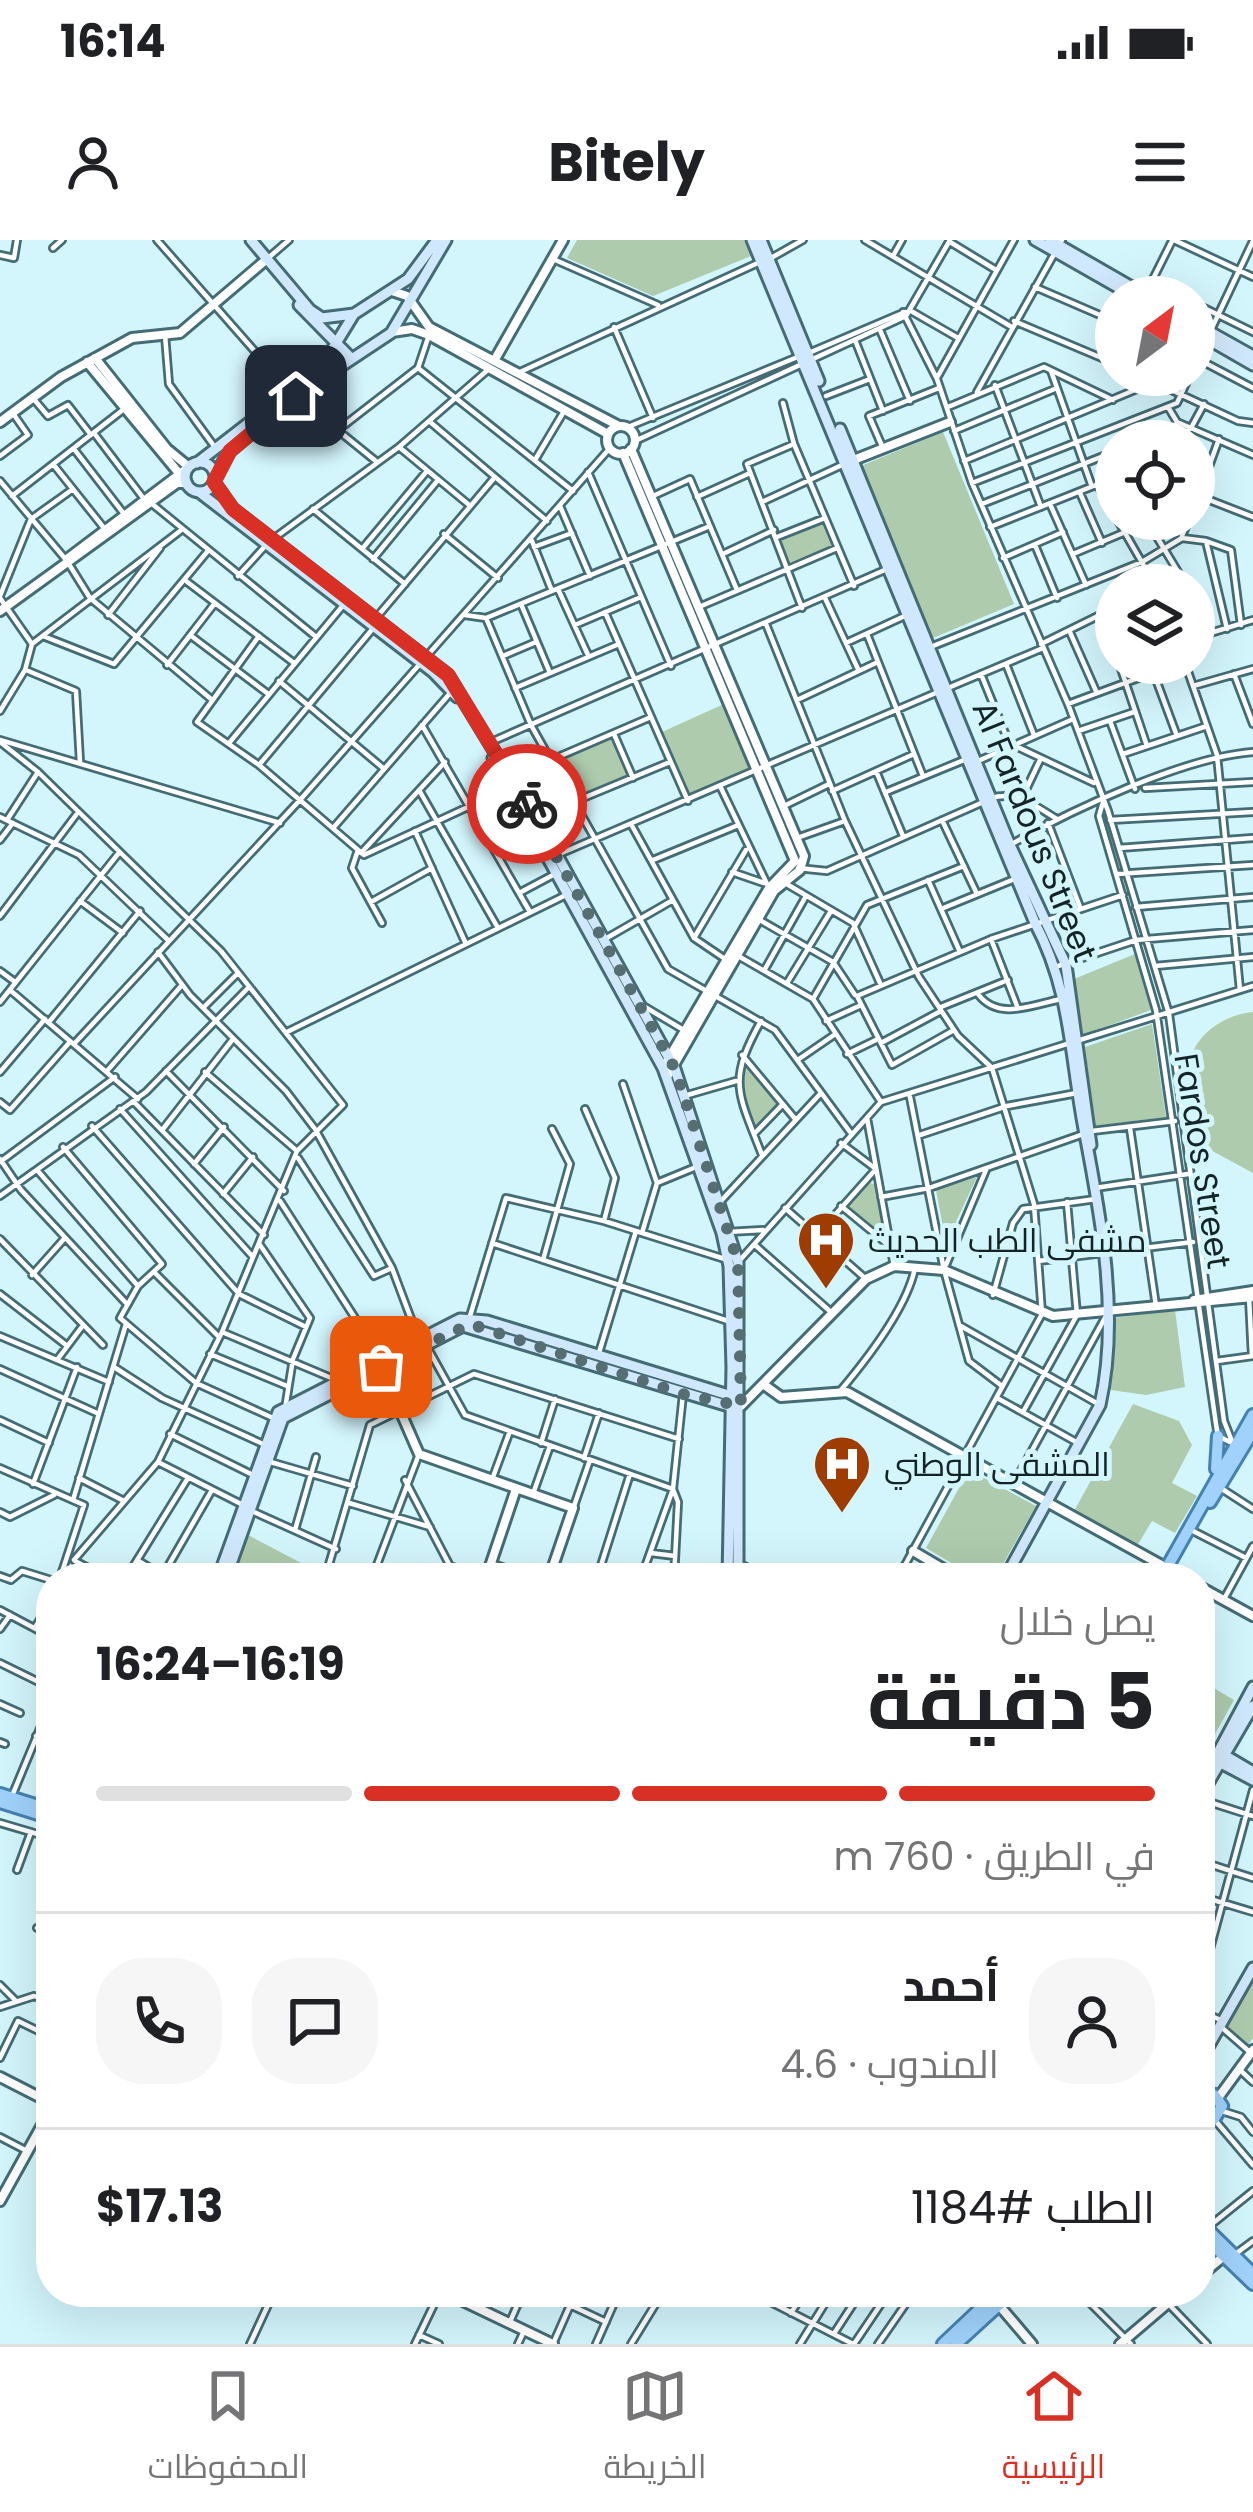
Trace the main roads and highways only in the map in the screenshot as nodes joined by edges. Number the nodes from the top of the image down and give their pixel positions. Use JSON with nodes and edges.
{"nodes":[{"id":1,"x":251,"y":240,"type":"edge"},
{"id":2,"x":436,"y":240,"type":"edge"},
{"id":3,"x":446,"y":240,"type":"edge"},
{"id":4,"x":752,"y":240,"type":"edge"},
{"id":5,"x":761,"y":240,"type":"edge"},
{"id":6,"x":1035,"y":240,"type":"edge"},
{"id":7,"x":1056,"y":244,"type":"edge"},
{"id":8,"x":765,"y":260,"type":"junction"},
{"id":9,"x":281,"y":275,"type":"junction"},
{"id":10,"x":1110,"y":276,"type":"edge"},
{"id":11,"x":354,"y":314,"type":"junction"},
{"id":12,"x":1215,"y":339,"type":"edge"},
{"id":13,"x":333,"y":345,"type":"junction"},
{"id":14,"x":349,"y":356,"type":"junction"},
{"id":15,"x":806,"y":357,"type":"junction"},
{"id":16,"x":1253,"y":361,"type":"edge"},
{"id":17,"x":292,"y":393,"type":"junction"},
{"id":18,"x":850,"y":462,"type":"junction"},
{"id":19,"x":193,"y":465,"type":"junction"},
{"id":20,"x":215,"y":479,"type":"junction"},
{"id":21,"x":199,"y":492,"type":"junction"},
{"id":22,"x":271,"y":541,"type":"junction"},
{"id":23,"x":893,"y":566,"type":"junction"},
{"id":24,"x":375,"y":622,"type":"junction"},
{"id":25,"x":926,"y":648,"type":"junction"},
{"id":26,"x":425,"y":661,"type":"junction"},
{"id":27,"x":988,"y":800,"type":"junction"},
{"id":28,"x":554,"y":856,"type":"junction"},
{"id":29,"x":1040,"y":923,"type":"junction"},
{"id":30,"x":1062,"y":965,"type":"junction"},
{"id":31,"x":1076,"y":1045,"type":"junction"},
{"id":32,"x":669,"y":1068,"type":"junction"},
{"id":33,"x":1088,"y":1132,"type":"junction"},
{"id":34,"x":727,"y":1232,"type":"junction"},
{"id":35,"x":732,"y":1263,"type":"junction"},
{"id":36,"x":422,"y":1342,"type":"junction"},
{"id":37,"x":380,"y":1362,"type":"junction"},
{"id":38,"x":732,"y":1367,"type":"junction"},
{"id":39,"x":712,"y":1392,"type":"junction"},
{"id":40,"x":738,"y":1401,"type":"junction"},
{"id":41,"x":286,"y":1410,"type":"junction"},
{"id":42,"x":1253,"y":1415,"type":"edge"},
{"id":43,"x":274,"y":1423,"type":"junction"},
{"id":44,"x":1253,"y":1431,"type":"edge"},
{"id":45,"x":1218,"y":1436,"type":"road end"},
{"id":46,"x":1242,"y":1450,"type":"edge"},
{"id":47,"x":1217,"y":1483,"type":"junction"},
{"id":48,"x":246,"y":1508,"type":"junction"},
{"id":49,"x":227,"y":1563,"type":"edge"},
{"id":50,"x":729,"y":1563,"type":"edge"},
{"id":51,"x":740,"y":1563,"type":"edge"},
{"id":52,"x":1013,"y":1563,"type":"edge"},
{"id":53,"x":1172,"y":1563,"type":"edge"},
{"id":54,"x":1253,"y":1688,"type":"edge"},
{"id":55,"x":1253,"y":1706,"type":"edge"},
{"id":56,"x":1220,"y":1757,"type":"junction"},
{"id":57,"x":1215,"y":1768,"type":"edge"},
{"id":58,"x":1253,"y":1776,"type":"edge"},
{"id":59,"x":4,"y":1798,"type":"edge"},
{"id":60,"x":36,"y":1809,"type":"edge"},
{"id":61,"x":1252,"y":1971,"type":"edge"},
{"id":62,"x":1215,"y":2034,"type":"edge"},
{"id":63,"x":1215,"y":2240,"type":"edge"},
{"id":64,"x":1229,"y":2255,"type":"junction"},
{"id":65,"x":1253,"y":2274,"type":"edge"},
{"id":66,"x":1253,"y":2284,"type":"edge"},
{"id":67,"x":984,"y":2307,"type":"edge"},
{"id":68,"x":987,"y":2307,"type":"edge"},
{"id":69,"x":943,"y":2344,"type":"edge"},
{"id":70,"x":956,"y":2344,"type":"edge"}],
"edges":[{"from":1,"to":9,"type":"main road"},
{"from":2,"to":11,"type":"main road"},
{"from":3,"to":14,"type":"main road"},
{"from":4,"to":8,"type":"main road","name":"Al Fardous Street"},
{"from":5,"to":8,"type":"main road","name":"Al Fardous Street"},
{"from":6,"to":7,"type":"main road"},
{"from":7,"to":10,"type":"main road"},
{"from":8,"to":15,"type":"main road","name":"Al Fardous Street"},
{"from":9,"to":11,"type":"main road"},
{"from":9,"to":13,"type":"main road"},
{"from":11,"to":13,"type":"main road"},
{"from":12,"to":16,"type":"main road"},
{"from":13,"to":14,"type":"main road"},
{"from":13,"to":17,"type":"main road"},
{"from":14,"to":17,"type":"main road"},
{"from":15,"to":18,"type":"main road","name":"Al Fardous Street"},
{"from":15,"to":18,"type":"main road","name":"Al Fardous Street"},
{"from":17,"to":19,"type":"main road"},
{"from":17,"to":20,"type":"main road"},
{"from":18,"to":23,"type":"main road","name":"Al Fardous Street"},
{"from":19,"to":20,"type":"main road"},
{"from":19,"to":21,"type":"main road"},
{"from":20,"to":21,"type":"main road"},
{"from":20,"to":22,"type":"main road"},
{"from":21,"to":22,"type":"main road"},
{"from":22,"to":24,"type":"main road"},
{"from":22,"to":24,"type":"main road"},
{"from":23,"to":25,"type":"main road","name":"Al Fardous Street"},
{"from":23,"to":25,"type":"main road","name":"Al Fardous Street"},
{"from":24,"to":26,"type":"main road"},
{"from":25,"to":27,"type":"main road","name":"Al Fardous Street"},
{"from":26,"to":28,"type":"main road"},
{"from":26,"to":28,"type":"main road"},
{"from":27,"to":29,"type":"main road","name":"Al Fardous Street"},
{"from":27,"to":29,"type":"main road","name":"Al Fardous Street"},
{"from":28,"to":32,"type":"main road"},
{"from":28,"to":32,"type":"main road"},
{"from":29,"to":30,"type":"main road","name":"Al Fardous Street"},
{"from":30,"to":31,"type":"main road","name":"Al Fardous Street"},
{"from":30,"to":31,"type":"main road","name":"Al Fardous Street"},
{"from":31,"to":33,"type":"main road","name":"Al Fardous Street"},
{"from":31,"to":33,"type":"main road","name":"Al Fardous Street"},
{"from":32,"to":34,"type":"main road"},
{"from":32,"to":34,"type":"main road"},
{"from":33,"to":52,"type":"main road","name":"Al Fardous Street"},
{"from":34,"to":35,"type":"main road"},
{"from":35,"to":38,"type":"main road"},
{"from":35,"to":40,"type":"main road"},
{"from":36,"to":37,"type":"main road"},
{"from":36,"to":39,"type":"main road"},
{"from":36,"to":40,"type":"main road"},
{"from":37,"to":41,"type":"main road"},
{"from":37,"to":41,"type":"main road"},
{"from":38,"to":39,"type":"main road"},
{"from":38,"to":40,"type":"main road"},
{"from":39,"to":40,"type":"main road"},
{"from":40,"to":50,"type":"main road"},
{"from":40,"to":51,"type":"main road"},
{"from":41,"to":43,"type":"main road"},
{"from":42,"to":46,"type":"main road"},
{"from":43,"to":48,"type":"main road"},
{"from":43,"to":48,"type":"main road"},
{"from":44,"to":46,"type":"main road"},
{"from":45,"to":47,"type":"main road"},
{"from":46,"to":47,"type":"main road"},
{"from":47,"to":53,"type":"main road"},
{"from":48,"to":49,"type":"main road"},
{"from":54,"to":56,"type":"main road"},
{"from":55,"to":56,"type":"main road"},
{"from":56,"to":57,"type":"main road"},
{"from":56,"to":58,"type":"main road"},
{"from":59,"to":60,"type":"main road"},
{"from":61,"to":62,"type":"main road"},
{"from":63,"to":64,"type":"main road"},
{"from":64,"to":65,"type":"main road"},
{"from":64,"to":66,"type":"main road"},
{"from":67,"to":69,"type":"main road"},
{"from":68,"to":70,"type":"main road"}]}
